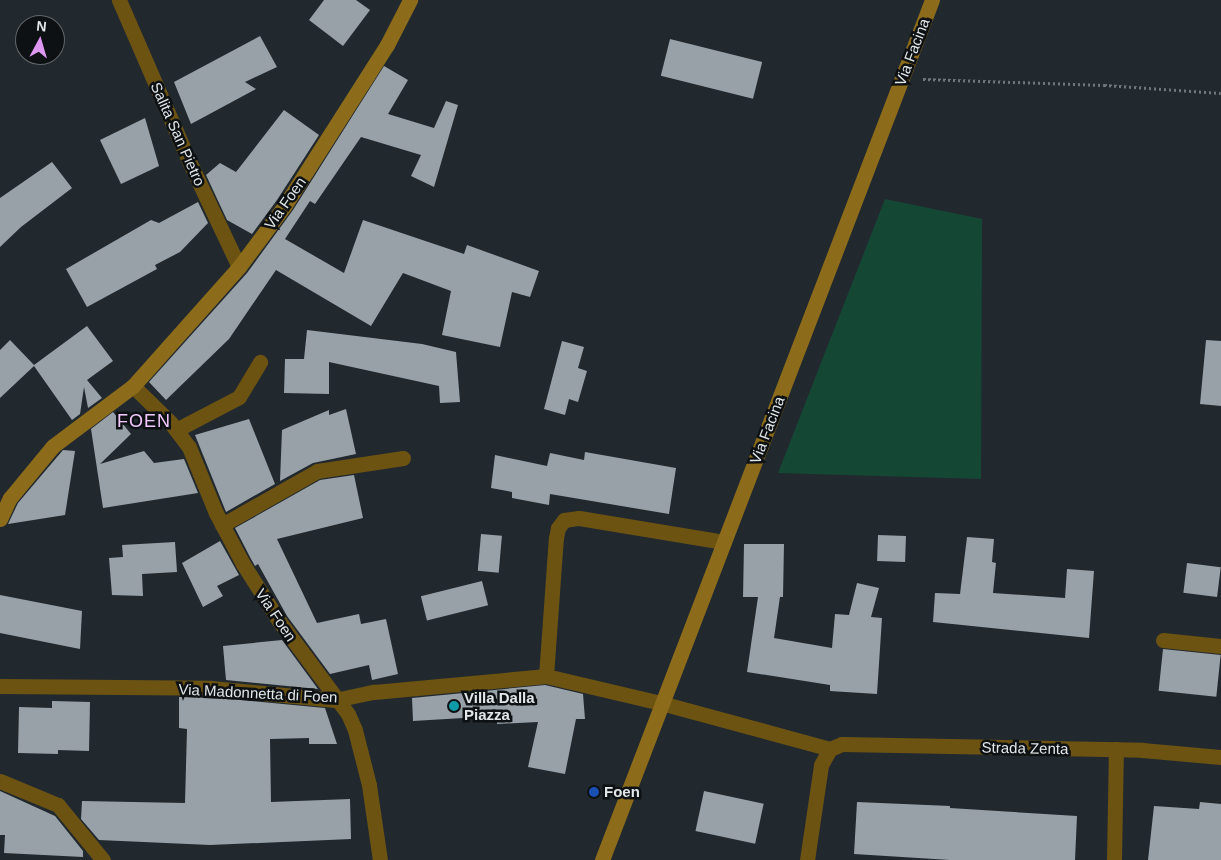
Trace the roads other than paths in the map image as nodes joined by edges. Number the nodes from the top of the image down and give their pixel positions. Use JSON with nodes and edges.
{"nodes":[{"id":1,"x":119,"y":0,"type":"edge"},
{"id":2,"x":410,"y":0,"type":"edge"},
{"id":3,"x":932,"y":0,"type":"edge"},
{"id":4,"x":239,"y":266,"type":"junction"},
{"id":5,"x":260,"y":362,"type":"dead end"},
{"id":6,"x":133,"y":386,"type":"junction"},
{"id":7,"x":176,"y":430,"type":"junction"},
{"id":8,"x":403,"y":458,"type":"dead end"},
{"id":9,"x":0,"y":519,"type":"edge"},
{"id":10,"x":222,"y":525,"type":"junction"},
{"id":11,"x":724,"y":542,"type":"junction"},
{"id":12,"x":1163,"y":640,"type":"dead end"},
{"id":13,"x":1221,"y":646,"type":"edge"},
{"id":14,"x":546,"y":676,"type":"junction"},
{"id":15,"x":0,"y":686,"type":"edge"},
{"id":16,"x":335,"y":700,"type":"junction"},
{"id":17,"x":661,"y":703,"type":"junction"},
{"id":18,"x":830,"y":749,"type":"junction"},
{"id":19,"x":1116,"y":750,"type":"junction"},
{"id":20,"x":1221,"y":756,"type":"edge"},
{"id":21,"x":0,"y":781,"type":"edge"},
{"id":22,"x":102,"y":860,"type":"edge"},
{"id":23,"x":380,"y":860,"type":"edge"},
{"id":24,"x":602,"y":860,"type":"edge"},
{"id":25,"x":807,"y":860,"type":"edge"},
{"id":26,"x":1114,"y":860,"type":"edge"}],
"edges":[{"from":1,"to":4,"type":"street","name":"Salita San Pietro"},
{"from":2,"to":4,"type":"main road","name":"Via Foen"},
{"from":3,"to":11,"type":"main road","name":"Via Facina"},
{"from":4,"to":6,"type":"main road","name":"Via Foen"},
{"from":5,"to":7,"type":"street"},
{"from":6,"to":7,"type":"street","name":"Via Foen"},
{"from":6,"to":9,"type":"main road","name":"Via Foen"},
{"from":7,"to":10,"type":"street","name":"Via Foen"},
{"from":8,"to":10,"type":"street"},
{"from":10,"to":16,"type":"street","name":"Via Foen"},
{"from":11,"to":14,"type":"street"},
{"from":11,"to":17,"type":"main road","name":"Via Facina"},
{"from":12,"to":13,"type":"street"},
{"from":14,"to":16,"type":"street","name":"Via Madonnetta di Foen"},
{"from":14,"to":17,"type":"street","name":"Via Madonnetta di Foen"},
{"from":15,"to":16,"type":"street","name":"Via Madonnetta di Foen"},
{"from":16,"to":23,"type":"street","name":"Via Foen"},
{"from":17,"to":18,"type":"street","name":"Via Madonnetta di Foen"},
{"from":17,"to":24,"type":"main road","name":"Via Facina"},
{"from":18,"to":19,"type":"street","name":"Strada Zenta"},
{"from":18,"to":25,"type":"street"},
{"from":19,"to":20,"type":"street","name":"Strada Zenta"},
{"from":19,"to":26,"type":"street"},
{"from":21,"to":22,"type":"street"}]}
